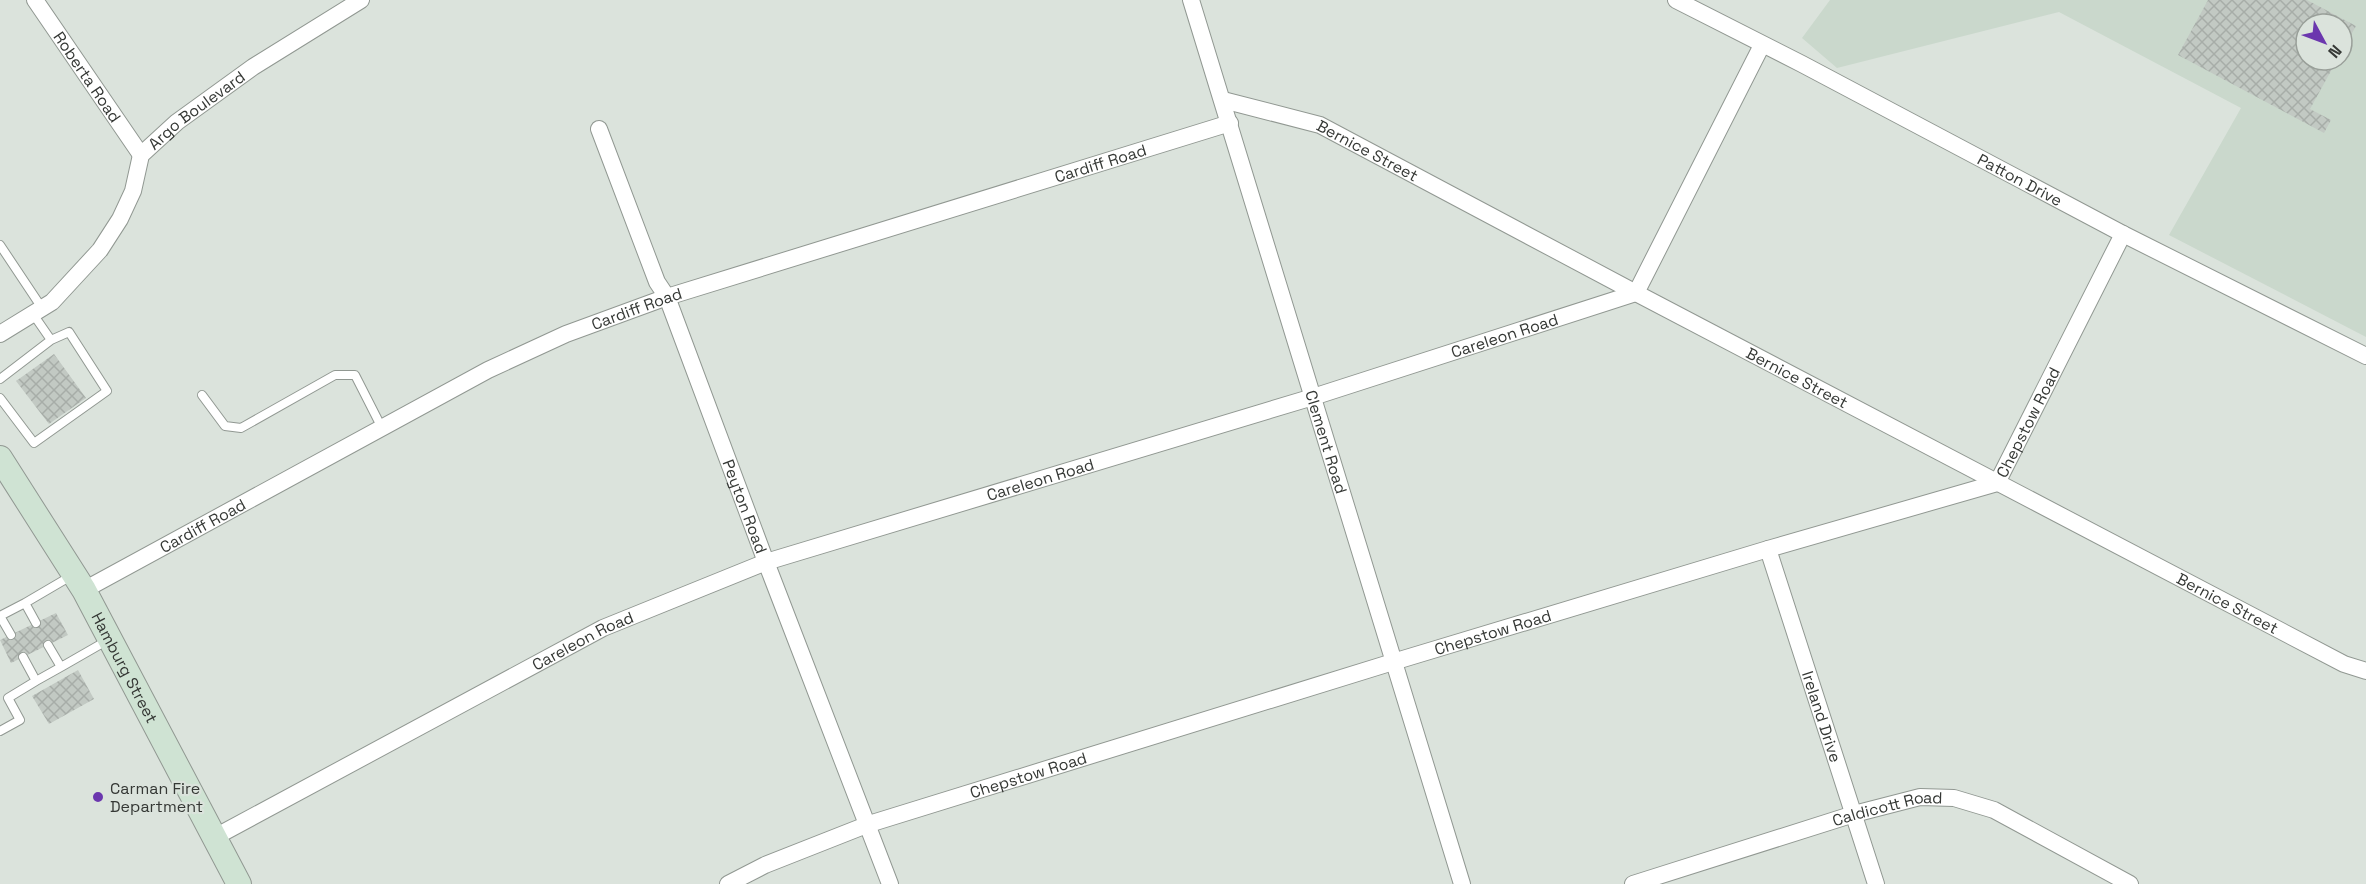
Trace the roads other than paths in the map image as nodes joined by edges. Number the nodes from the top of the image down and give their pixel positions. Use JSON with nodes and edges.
{"nodes":[{"id":1,"x":35,"y":0,"type":"edge"},
{"id":2,"x":361,"y":0,"type":"edge"},
{"id":3,"x":1191,"y":0,"type":"edge"},
{"id":4,"x":1684,"y":2,"type":"edge"},
{"id":5,"x":1762,"y":45,"type":"junction"},
{"id":6,"x":1223,"y":100,"type":"junction"},
{"id":7,"x":1230,"y":123,"type":"junction"},
{"id":8,"x":599,"y":129,"type":"dead end"},
{"id":9,"x":141,"y":155,"type":"junction"},
{"id":10,"x":2123,"y":234,"type":"junction"},
{"id":11,"x":1,"y":249,"type":"edge"},
{"id":12,"x":1635,"y":293,"type":"junction"},
{"id":13,"x":667,"y":297,"type":"junction"},
{"id":14,"x":38,"y":311,"type":"junction"},
{"id":15,"x":0,"y":334,"type":"edge"},
{"id":16,"x":51,"y":340,"type":"junction"},
{"id":17,"x":2366,"y":356,"type":"edge"},
{"id":18,"x":0,"y":379,"type":"edge"},
{"id":19,"x":202,"y":395,"type":"dead end"},
{"id":20,"x":1313,"y":397,"type":"junction"},
{"id":21,"x":0,"y":398,"type":"edge"},
{"id":22,"x":382,"y":428,"type":"junction"},
{"id":23,"x":4,"y":473,"type":"edge"},
{"id":24,"x":1997,"y":483,"type":"junction"},
{"id":25,"x":1768,"y":549,"type":"junction"},
{"id":26,"x":766,"y":562,"type":"junction"},
{"id":27,"x":79,"y":582,"type":"junction"},
{"id":28,"x":25,"y":603,"type":"junction"},
{"id":29,"x":36,"y":622,"type":"dead end"},
{"id":30,"x":11,"y":635,"type":"dead end"},
{"id":31,"x":110,"y":639,"type":"junction"},
{"id":32,"x":48,"y":645,"type":"dead end"},
{"id":33,"x":23,"y":657,"type":"dead end"},
{"id":34,"x":1393,"y":662,"type":"junction"},
{"id":35,"x":61,"y":668,"type":"junction"},
{"id":36,"x":2366,"y":671,"type":"edge"},
{"id":37,"x":36,"y":681,"type":"junction"},
{"id":38,"x":0,"y":731,"type":"edge"},
{"id":39,"x":1854,"y":814,"type":"junction"},
{"id":40,"x":869,"y":824,"type":"junction"},
{"id":41,"x":215,"y":837,"type":"junction"},
{"id":42,"x":239,"y":884,"type":"edge"},
{"id":43,"x":728,"y":884,"type":"edge"},
{"id":44,"x":891,"y":884,"type":"edge"},
{"id":45,"x":1462,"y":884,"type":"edge"},
{"id":46,"x":1634,"y":884,"type":"edge"},
{"id":47,"x":1876,"y":884,"type":"edge"},
{"id":48,"x":2130,"y":884,"type":"edge"}],
"edges":[{"from":1,"to":9,"type":"street","name":"Roberta Road"},
{"from":2,"to":9,"type":"street","name":"Argo Boulevard"},
{"from":3,"to":6,"type":"street","name":"Clement Road"},
{"from":4,"to":5,"type":"street","name":"Patton Drive"},
{"from":5,"to":10,"type":"street","name":"Patton Drive"},
{"from":5,"to":12,"type":"street"},
{"from":6,"to":7,"type":"street","name":"Clement Road"},
{"from":6,"to":12,"type":"street","name":"Bernice Street"},
{"from":7,"to":13,"type":"street","name":"Cardiff Road"},
{"from":7,"to":20,"type":"street","name":"Clement Road"},
{"from":8,"to":13,"type":"street","name":"Peyton Road"},
{"from":9,"to":14,"type":"street","name":"Argo Boulevard"},
{"from":10,"to":17,"type":"street","name":"Patton Drive"},
{"from":10,"to":24,"type":"street","name":"Chepstow Road"},
{"from":11,"to":14,"type":"lane"},
{"from":12,"to":20,"type":"street","name":"Careleon Road"},
{"from":12,"to":24,"type":"street","name":"Bernice Street"},
{"from":13,"to":22,"type":"street","name":"Cardiff Road"},
{"from":13,"to":26,"type":"street","name":"Peyton Road"},
{"from":14,"to":15,"type":"street","name":"Argo Boulevard"},
{"from":14,"to":16,"type":"lane"},
{"from":16,"to":18,"type":"lane"},
{"from":16,"to":21,"type":"lane"},
{"from":19,"to":22,"type":"lane"},
{"from":20,"to":26,"type":"street","name":"Careleon Road"},
{"from":20,"to":34,"type":"street","name":"Clement Road"},
{"from":22,"to":27,"type":"street","name":"Cardiff Road"},
{"from":23,"to":27,"type":"main road","name":"Hamburg Street"},
{"from":24,"to":25,"type":"street","name":"Chepstow Road"},
{"from":24,"to":36,"type":"street","name":"Bernice Street"},
{"from":25,"to":34,"type":"street","name":"Chepstow Road"},
{"from":25,"to":39,"type":"street","name":"Ireland Drive"},
{"from":26,"to":40,"type":"street","name":"Peyton Road"},
{"from":26,"to":41,"type":"street","name":"Careleon Road"},
{"from":27,"to":28,"type":"lane"},
{"from":27,"to":31,"type":"main road","name":"Hamburg Street"},
{"from":28,"to":29,"type":"lane"},
{"from":28,"to":30,"type":"lane"},
{"from":31,"to":35,"type":"lane"},
{"from":31,"to":41,"type":"main road","name":"Hamburg Street"},
{"from":32,"to":35,"type":"lane"},
{"from":33,"to":37,"type":"lane"},
{"from":34,"to":40,"type":"street","name":"Chepstow Road"},
{"from":34,"to":45,"type":"street","name":"Clement Road"},
{"from":35,"to":37,"type":"lane"},
{"from":37,"to":38,"type":"lane"},
{"from":39,"to":46,"type":"street","name":"Caldicott Road"},
{"from":39,"to":47,"type":"street","name":"Ireland Drive"},
{"from":39,"to":48,"type":"street","name":"Caldicott Road"},
{"from":40,"to":43,"type":"street","name":"Chepstow Road"},
{"from":40,"to":44,"type":"street","name":"Peyton Road"},
{"from":41,"to":42,"type":"main road","name":"Hamburg Street"}]}
